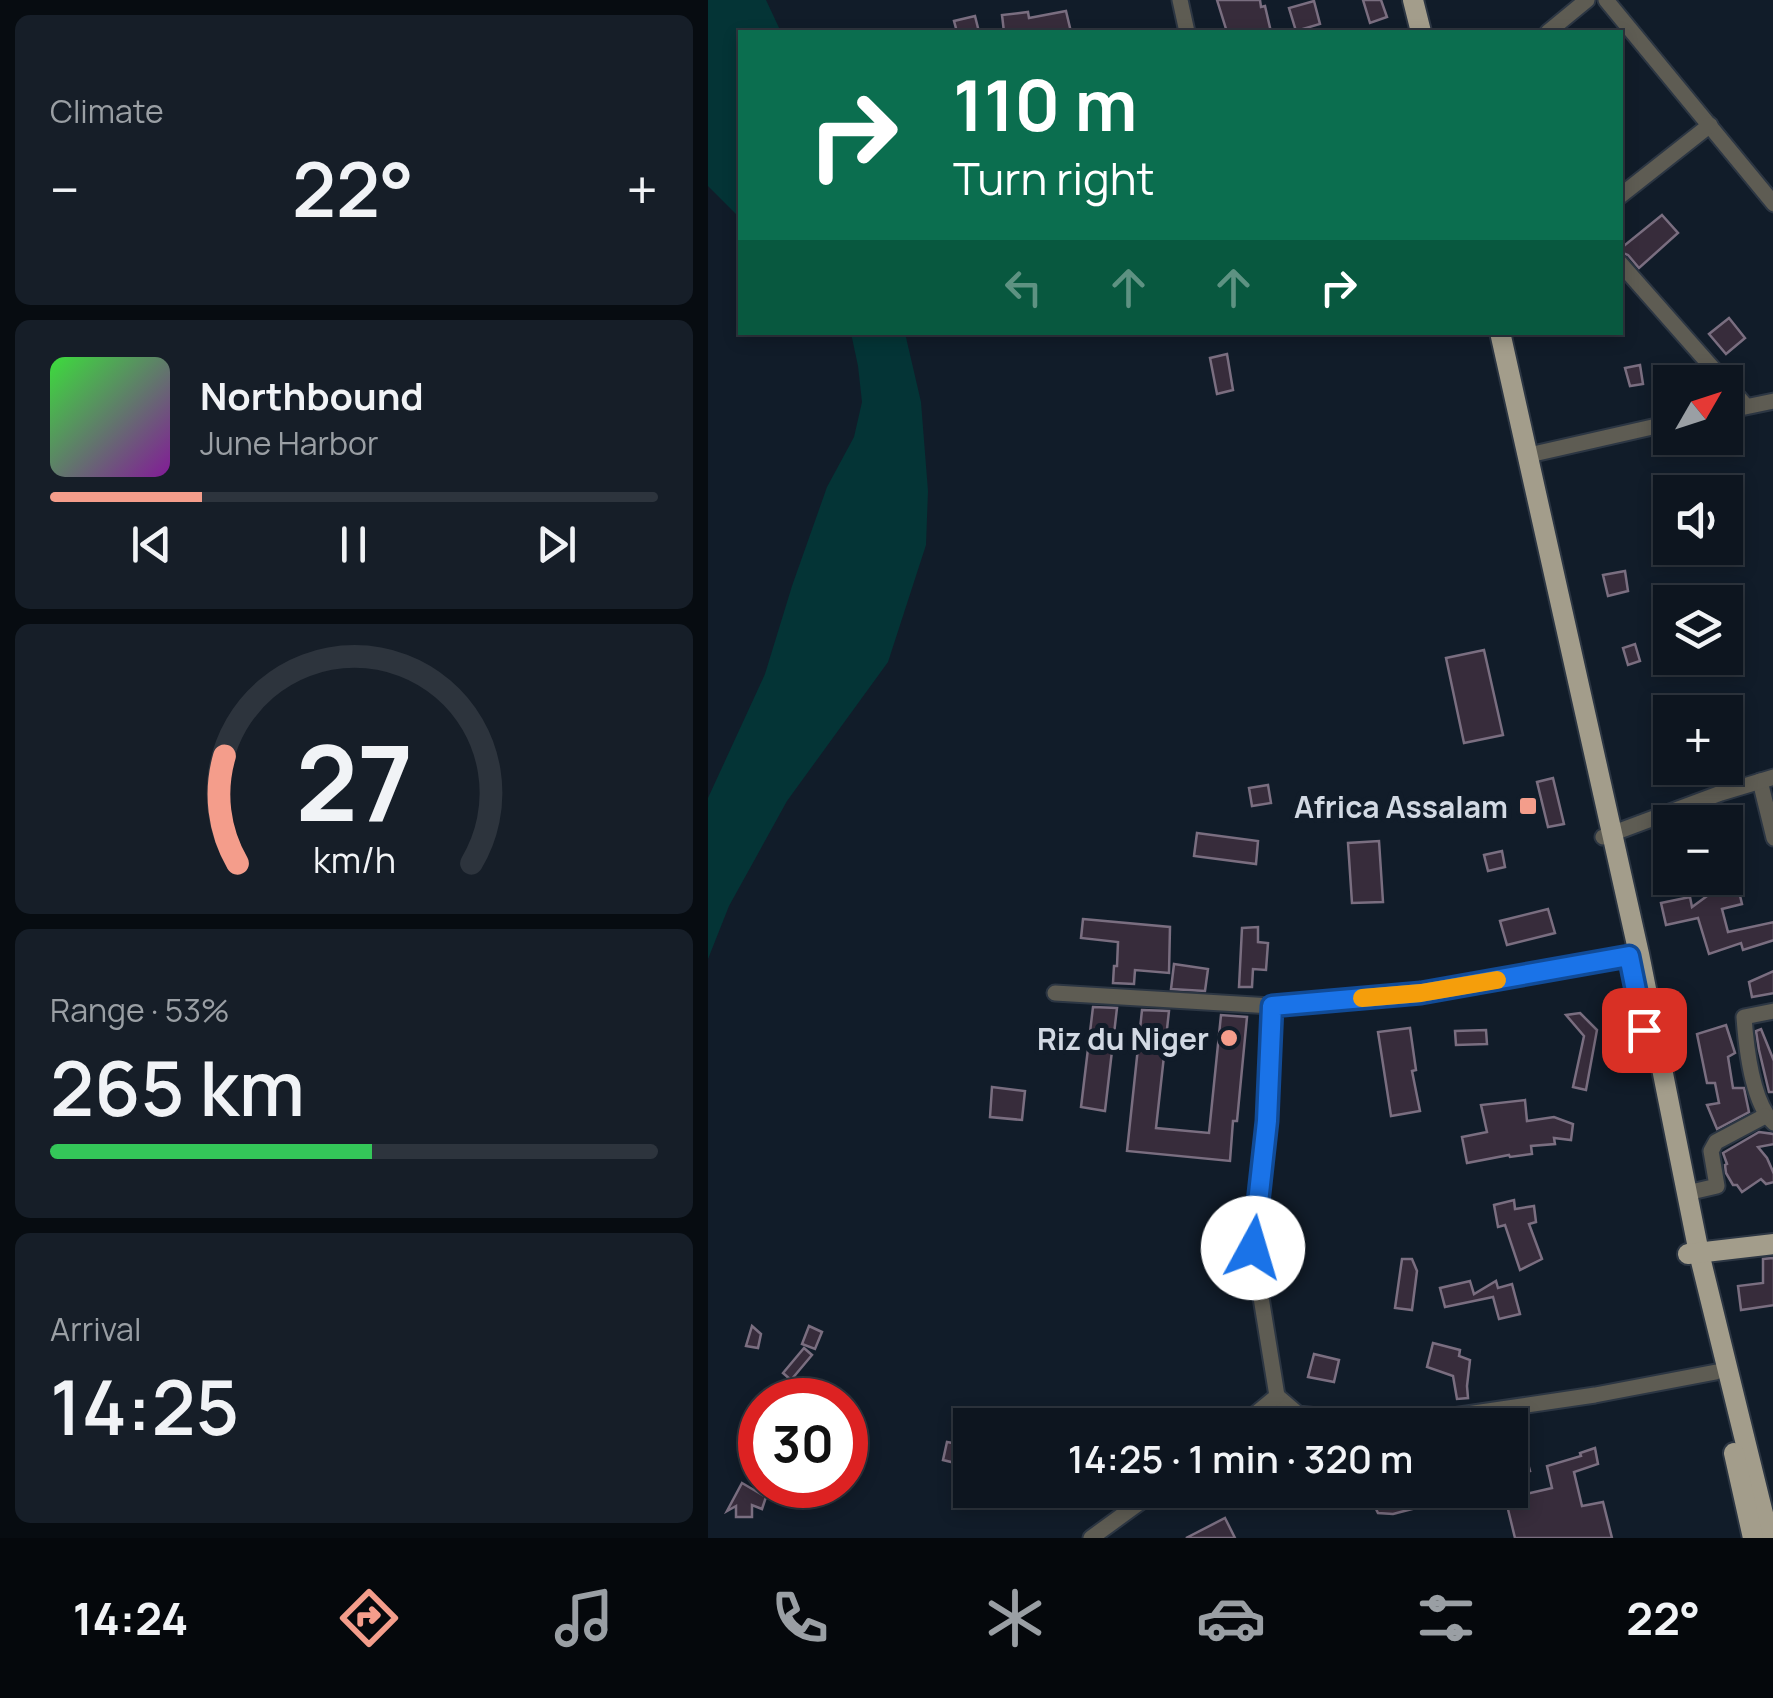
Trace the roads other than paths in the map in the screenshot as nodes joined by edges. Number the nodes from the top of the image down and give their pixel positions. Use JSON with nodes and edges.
{"nodes":[{"id":1,"x":1180,"y":0,"type":"edge"},
{"id":2,"x":1413,"y":0,"type":"edge"},
{"id":3,"x":1424,"y":0,"type":"edge"},
{"id":4,"x":1587,"y":0,"type":"edge"},
{"id":5,"x":1606,"y":0,"type":"edge"},
{"id":6,"x":1188,"y":30,"type":"edge"},
{"id":7,"x":1420,"y":30,"type":"edge"},
{"id":8,"x":1432,"y":30,"type":"edge"},
{"id":9,"x":1550,"y":30,"type":"edge"},
{"id":10,"x":1710,"y":125,"type":"junction"},
{"id":11,"x":1623,"y":194,"type":"edge"},
{"id":12,"x":1774,"y":204,"type":"edge"},
{"id":13,"x":1623,"y":266,"type":"edge"},
{"id":14,"x":1490,"y":335,"type":"edge"},
{"id":15,"x":1501,"y":335,"type":"edge"},
{"id":16,"x":1774,"y":400,"type":"edge"},
{"id":17,"x":1746,"y":406,"type":"junction"},
{"id":18,"x":1743,"y":407,"type":"edge"},
{"id":19,"x":1653,"y":427,"type":"edge"},
{"id":20,"x":1528,"y":456,"type":"junction"},
{"id":21,"x":1767,"y":779,"type":"edge"},
{"id":22,"x":1608,"y":836,"type":"junction"},
{"id":23,"x":1774,"y":838,"type":"edge"},
{"id":24,"x":1634,"y":955,"type":"junction"},
{"id":25,"x":1055,"y":993,"type":"dead end"},
{"id":26,"x":1272,"y":1006,"type":"junction"},
{"id":27,"x":1774,"y":1011,"type":"edge"},
{"id":28,"x":1769,"y":1119,"type":"edge"},
{"id":29,"x":1687,"y":1193,"type":"junction"},
{"id":30,"x":1774,"y":1244,"type":"edge"},
{"id":31,"x":1693,"y":1253,"type":"junction"},
{"id":32,"x":1716,"y":1372,"type":"junction"},
{"id":33,"x":1278,"y":1396,"type":"junction"},
{"id":34,"x":1263,"y":1408,"type":"edge"},
{"id":35,"x":1132,"y":1508,"type":"edge"},
{"id":36,"x":1091,"y":1538,"type":"edge"},
{"id":37,"x":1752,"y":1538,"type":"edge"},
{"id":38,"x":1769,"y":1538,"type":"edge"}],
"edges":[{"from":1,"to":6,"type":"street"},
{"from":2,"to":7,"type":"main road"},
{"from":3,"to":8,"type":"main road"},
{"from":4,"to":9,"type":"street"},
{"from":5,"to":10,"type":"street"},
{"from":10,"to":11,"type":"street"},
{"from":10,"to":12,"type":"street"},
{"from":13,"to":17,"type":"street"},
{"from":14,"to":22,"type":"main road"},
{"from":15,"to":20,"type":"main road"},
{"from":16,"to":17,"type":"street"},
{"from":17,"to":18,"type":"street"},
{"from":19,"to":20,"type":"street"},
{"from":20,"to":22,"type":"main road"},
{"from":21,"to":22,"type":"street"},
{"from":21,"to":23,"type":"street"},
{"from":22,"to":24,"type":"main road"},
{"from":24,"to":26,"type":"street"},
{"from":24,"to":29,"type":"main road"},
{"from":24,"to":31,"type":"main road"},
{"from":25,"to":26,"type":"street"},
{"from":26,"to":33,"type":"street"},
{"from":27,"to":28,"type":"street"},
{"from":28,"to":29,"type":"street"},
{"from":29,"to":31,"type":"main road"},
{"from":30,"to":31,"type":"main road"},
{"from":31,"to":32,"type":"main road"},
{"from":31,"to":38,"type":"main road"},
{"from":32,"to":33,"type":"street"},
{"from":32,"to":37,"type":"main road"},
{"from":33,"to":34,"type":"street"},
{"from":35,"to":36,"type":"street"}]}
